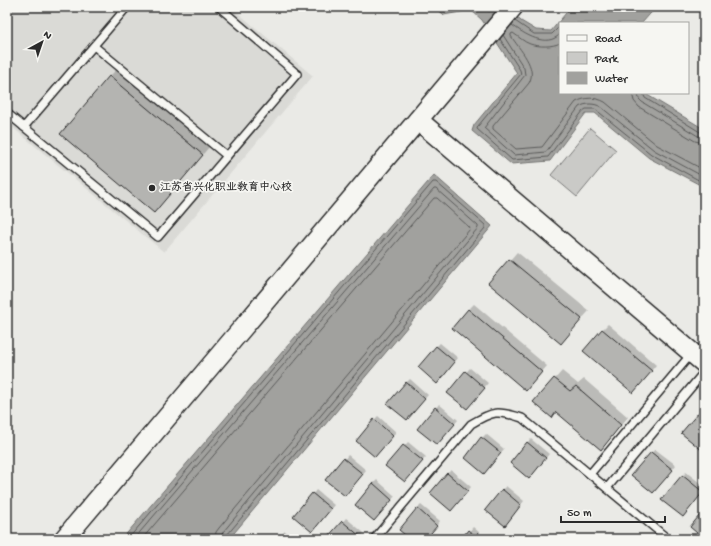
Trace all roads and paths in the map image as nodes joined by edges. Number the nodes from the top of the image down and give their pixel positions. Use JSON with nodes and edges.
{"nodes":[{"id":1,"x":127,"y":7,"type":"edge"},
{"id":2,"x":219,"y":7,"type":"edge"},
{"id":3,"x":513,"y":7,"type":"edge"},
{"id":4,"x":94,"y":46,"type":"junction"},
{"id":5,"x":7,"y":113,"type":"edge"},
{"id":6,"x":418,"y":120,"type":"junction"},
{"id":7,"x":24,"y":127,"type":"junction"},
{"id":8,"x":227,"y":156,"type":"junction"},
{"id":9,"x":698,"y":358,"type":"edge"},
{"id":10,"x":704,"y":372,"type":"edge"},
{"id":11,"x":590,"y":474,"type":"junction"},
{"id":12,"x":607,"y":488,"type":"junction"},
{"id":13,"x":64,"y":539,"type":"edge"},
{"id":14,"x":374,"y":539,"type":"edge"},
{"id":15,"x":668,"y":539,"type":"edge"}],
"edges":[{"from":1,"to":4,"type":"lane"},
{"from":2,"to":8,"type":"lane"},
{"from":3,"to":6,"type":"main road"},
{"from":4,"to":7,"type":"lane"},
{"from":4,"to":8,"type":"lane"},
{"from":5,"to":7,"type":"lane"},
{"from":6,"to":9,"type":"main road"},
{"from":6,"to":13,"type":"main road"},
{"from":7,"to":8,"type":"lane"},
{"from":9,"to":11,"type":"lane"},
{"from":10,"to":12,"type":"lane"},
{"from":11,"to":12,"type":"lane"},
{"from":11,"to":14,"type":"lane"},
{"from":12,"to":15,"type":"lane"}]}
